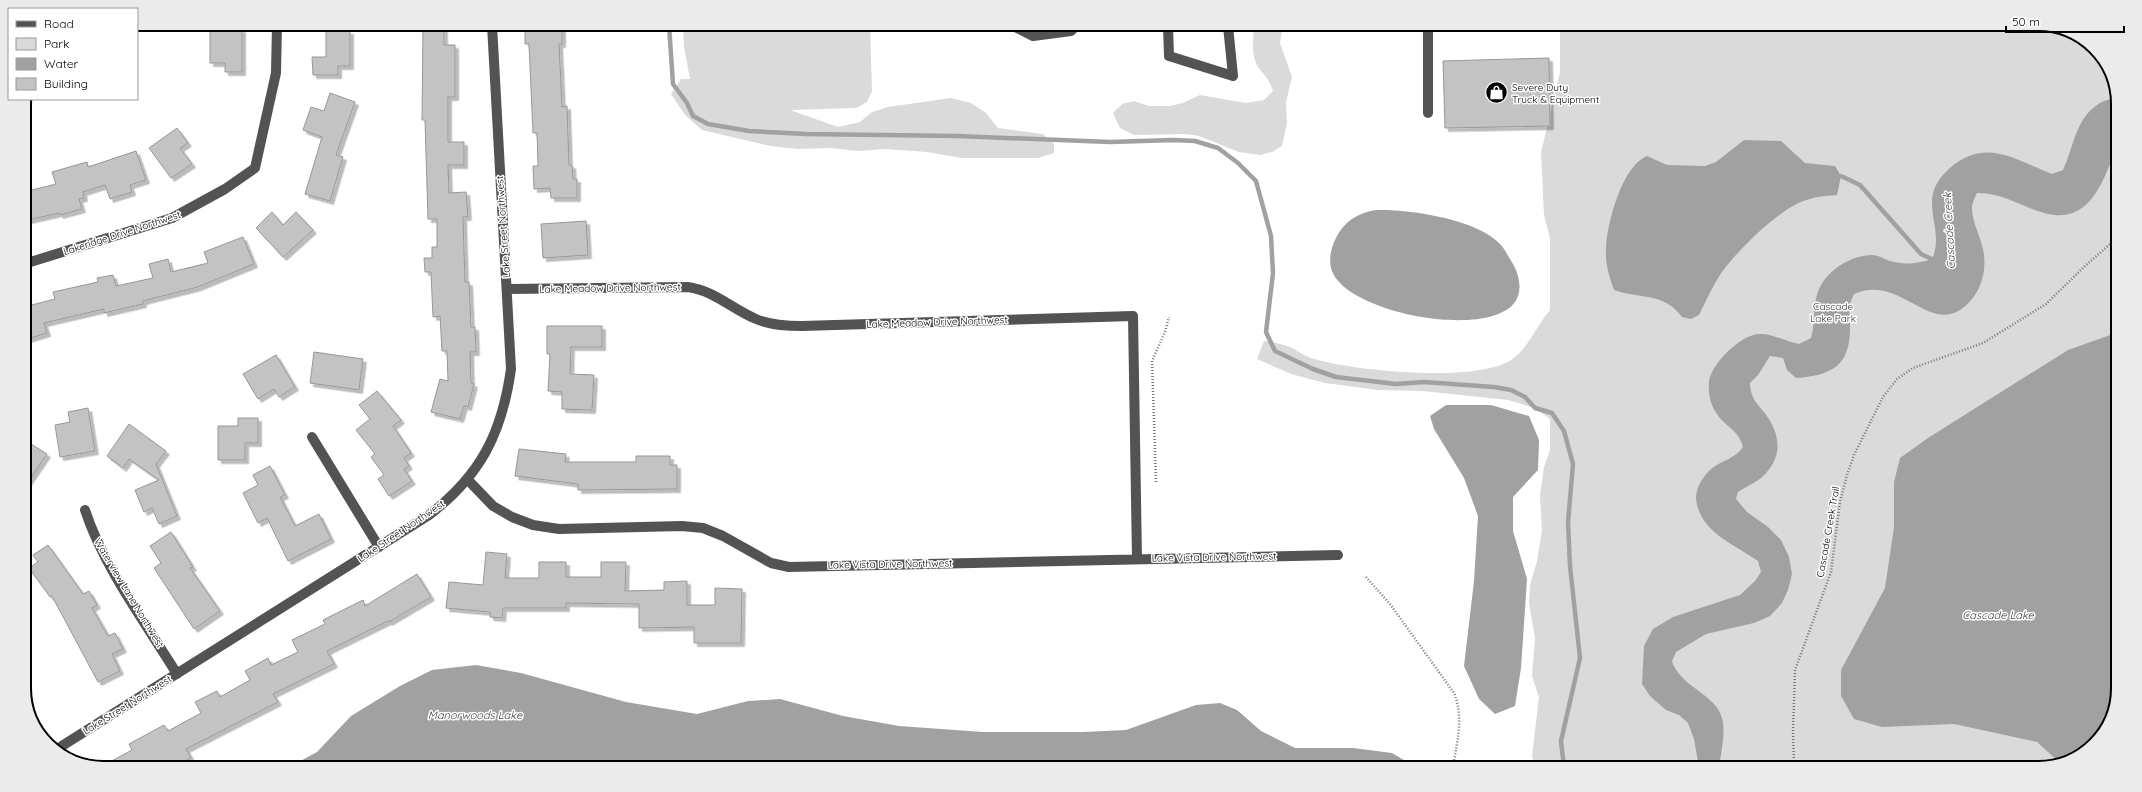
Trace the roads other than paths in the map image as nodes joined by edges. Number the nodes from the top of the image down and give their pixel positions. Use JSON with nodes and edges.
{"nodes":[{"id":1,"x":277,"y":31,"type":"edge"},
{"id":2,"x":492,"y":31,"type":"edge"},
{"id":3,"x":1023,"y":31,"type":"edge"},
{"id":4,"x":1072,"y":31,"type":"edge"},
{"id":5,"x":1168,"y":31,"type":"edge"},
{"id":6,"x":1228,"y":31,"type":"edge"},
{"id":7,"x":1428,"y":31,"type":"edge"},
{"id":8,"x":1428,"y":113,"type":"dead end"},
{"id":9,"x":31,"y":262,"type":"edge"},
{"id":10,"x":507,"y":290,"type":"junction"},
{"id":11,"x":312,"y":437,"type":"dead end"},
{"id":12,"x":468,"y":480,"type":"junction"},
{"id":13,"x":85,"y":510,"type":"dead end"},
{"id":14,"x":379,"y":547,"type":"junction"},
{"id":15,"x":1338,"y":555,"type":"dead end"},
{"id":16,"x":1137,"y":559,"type":"junction"},
{"id":17,"x":177,"y":674,"type":"junction"},
{"id":18,"x":60,"y":747,"type":"edge"}],
"edges":[{"from":1,"to":9,"type":"street","name":"Lakeridge Drive Northwest"},
{"from":2,"to":10,"type":"street","name":"Lake Street Northwest"},
{"from":3,"to":4,"type":"street"},
{"from":5,"to":6,"type":"street"},
{"from":7,"to":8,"type":"street"},
{"from":10,"to":12,"type":"street","name":"Lake Street Northwest"},
{"from":10,"to":16,"type":"street","name":"Lake Meadow Drive Northwest"},
{"from":11,"to":14,"type":"street"},
{"from":12,"to":14,"type":"street","name":"Lake Street Northwest"},
{"from":12,"to":16,"type":"street","name":"Lake Vista Drive Northwest"},
{"from":13,"to":17,"type":"street","name":"Waterview Lane Northwest"},
{"from":14,"to":17,"type":"street","name":"Lake Street Northwest"},
{"from":15,"to":16,"type":"street","name":"Lake Vista Drive Northwest"},
{"from":17,"to":18,"type":"street","name":"Lake Street Northwest"}]}
